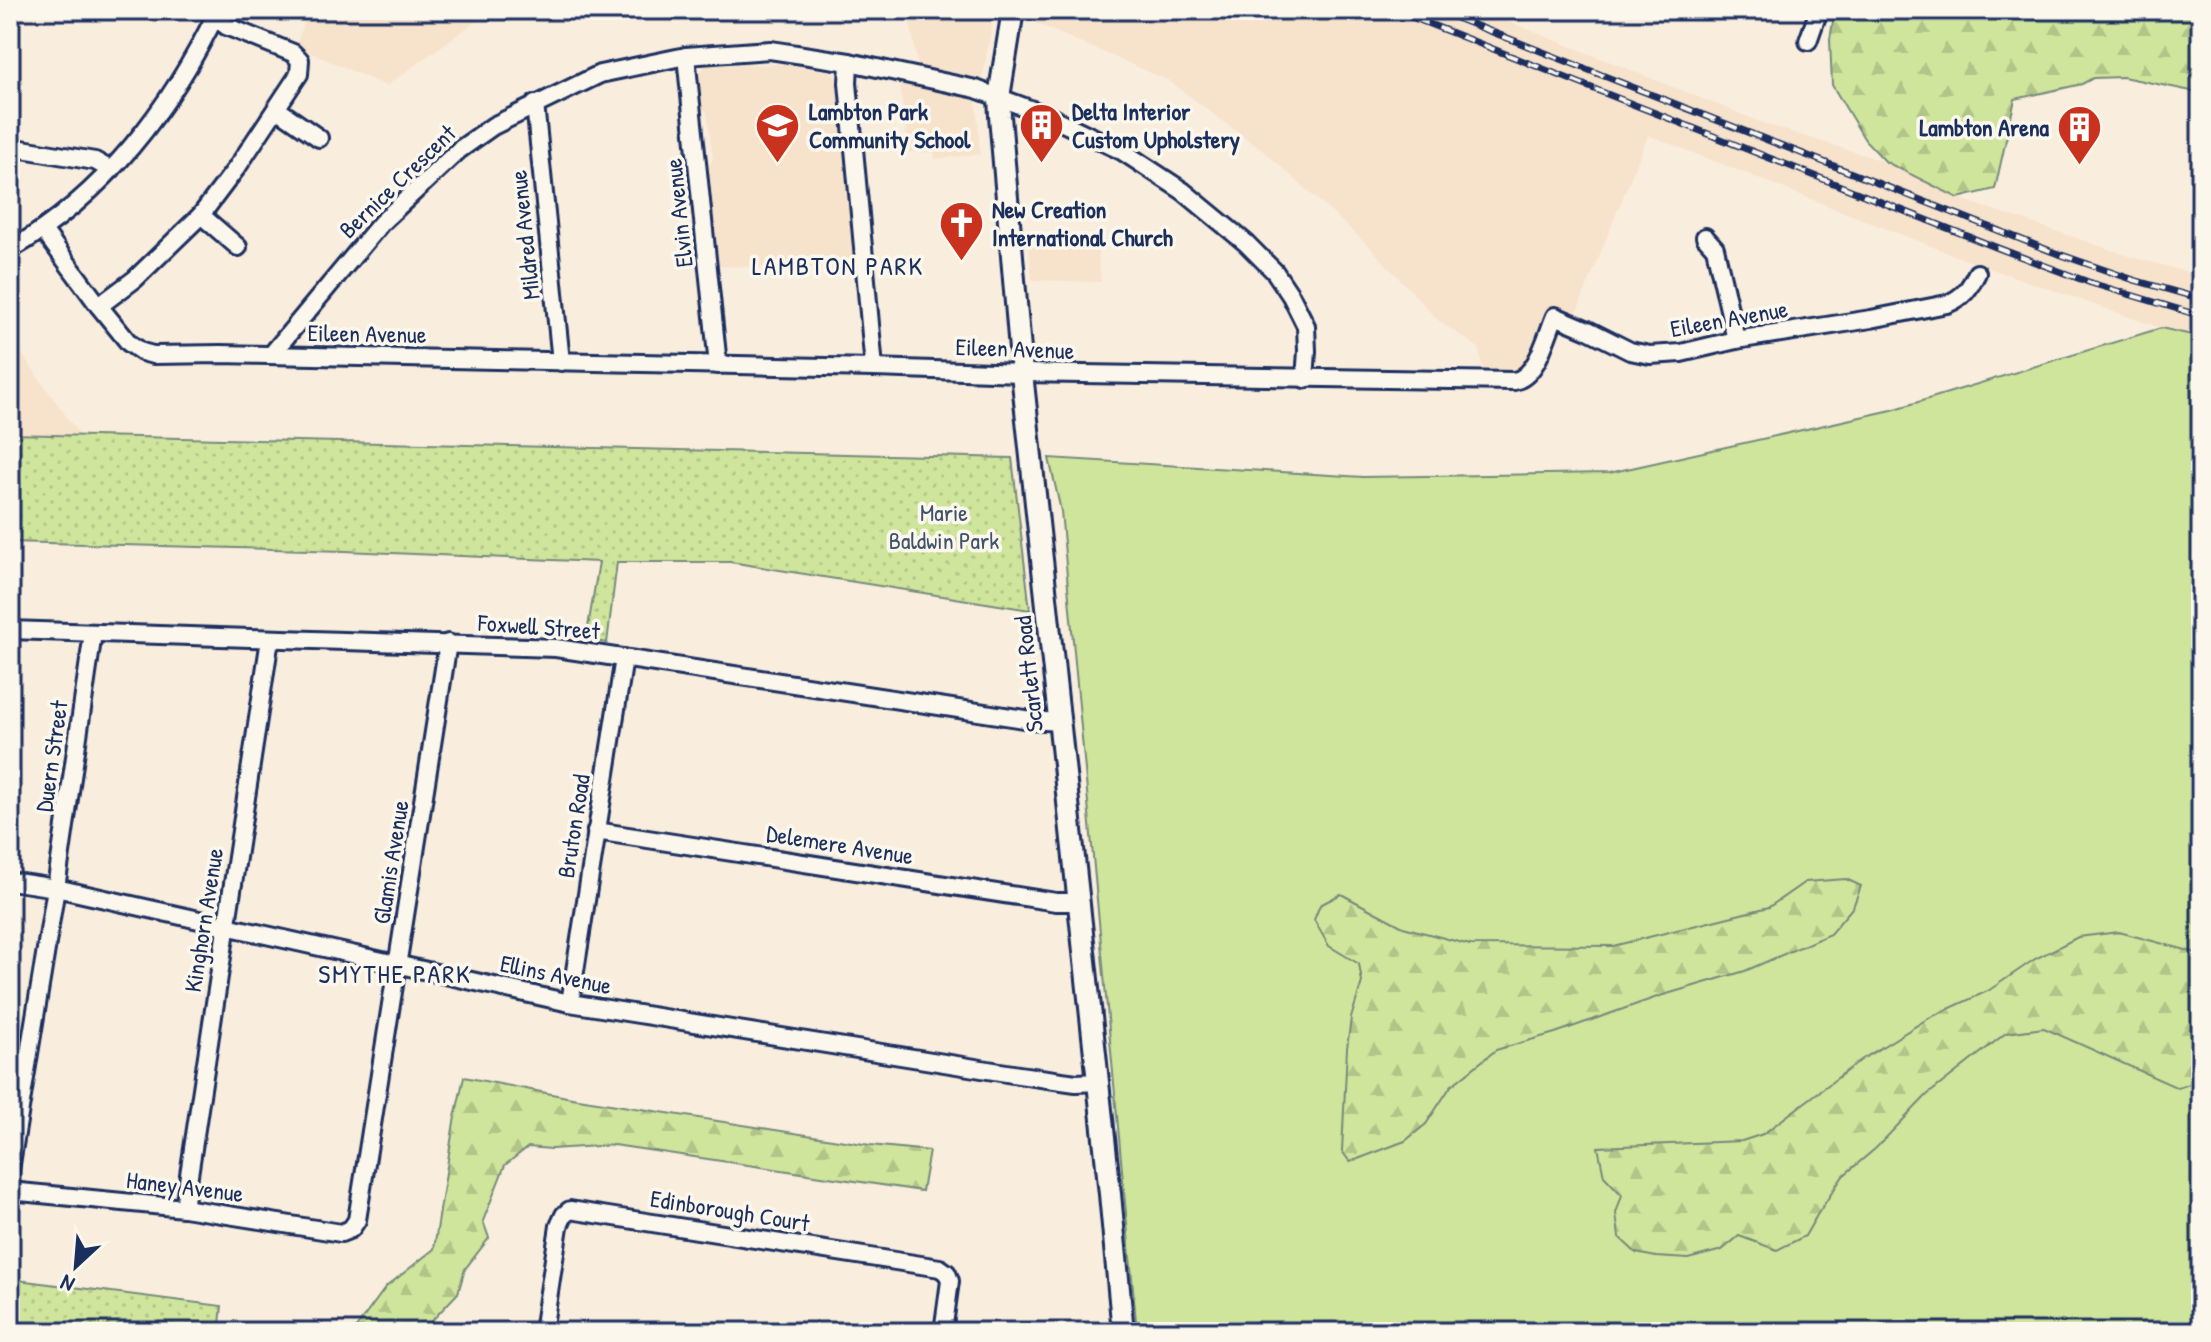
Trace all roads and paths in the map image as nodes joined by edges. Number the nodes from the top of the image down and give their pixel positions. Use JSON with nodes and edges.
{"nodes":[{"id":1,"x":1013,"y":10,"type":"edge"},
{"id":2,"x":1819,"y":10,"type":"edge"},
{"id":3,"x":213,"y":12,"type":"edge"},
{"id":4,"x":1808,"y":41,"type":"dead end"},
{"id":5,"x":686,"y":56,"type":"junction"},
{"id":6,"x":849,"y":62,"type":"junction"},
{"id":7,"x":999,"y":97,"type":"junction"},
{"id":8,"x":535,"y":104,"type":"junction"},
{"id":9,"x":277,"y":109,"type":"junction"},
{"id":10,"x":319,"y":138,"type":"dead end"},
{"id":11,"x":10,"y":147,"type":"edge"},
{"id":12,"x":111,"y":170,"type":"junction"},
{"id":13,"x":201,"y":215,"type":"junction"},
{"id":14,"x":43,"y":230,"type":"junction"},
{"id":15,"x":1705,"y":237,"type":"dead end"},
{"id":16,"x":238,"y":247,"type":"dead end"},
{"id":17,"x":10,"y":250,"type":"edge"},
{"id":18,"x":1977,"y":273,"type":"dead end"},
{"id":19,"x":99,"y":306,"type":"junction"},
{"id":20,"x":1736,"y":340,"type":"junction"},
{"id":21,"x":271,"y":355,"type":"junction"},
{"id":22,"x":561,"y":362,"type":"junction"},
{"id":23,"x":718,"y":365,"type":"junction"},
{"id":24,"x":874,"y":368,"type":"junction"},
{"id":25,"x":1022,"y":373,"type":"junction"},
{"id":26,"x":1305,"y":379,"type":"junction"},
{"id":27,"x":10,"y":630,"type":"edge"},
{"id":28,"x":93,"y":633,"type":"junction"},
{"id":29,"x":270,"y":639,"type":"junction"},
{"id":30,"x":448,"y":643,"type":"junction"},
{"id":31,"x":624,"y":658,"type":"junction"},
{"id":32,"x":1059,"y":722,"type":"junction"},
{"id":33,"x":596,"y":831,"type":"junction"},
{"id":34,"x":10,"y":881,"type":"edge"},
{"id":35,"x":56,"y":888,"type":"junction"},
{"id":36,"x":1078,"y":902,"type":"junction"},
{"id":37,"x":226,"y":926,"type":"junction"},
{"id":38,"x":399,"y":964,"type":"junction"},
{"id":39,"x":570,"y":1003,"type":"junction"},
{"id":40,"x":1098,"y":1082,"type":"junction"},
{"id":41,"x":10,"y":1170,"type":"edge"},
{"id":42,"x":10,"y":1191,"type":"edge"},
{"id":43,"x":184,"y":1208,"type":"junction"},
{"id":44,"x":351,"y":1229,"type":"joint"},
{"id":45,"x":543,"y":1332,"type":"edge"},
{"id":46,"x":943,"y":1332,"type":"edge"},
{"id":47,"x":1123,"y":1332,"type":"edge"}],
"edges":[{"from":1,"to":7,"type":"main road","name":"Scarlett Road"},
{"from":2,"to":4,"type":"street"},
{"from":3,"to":9,"type":"street"},
{"from":3,"to":12,"type":"street"},
{"from":5,"to":6,"type":"street","name":"Bernice Crescent"},
{"from":5,"to":8,"type":"street","name":"Bernice Crescent"},
{"from":5,"to":23,"type":"street","name":"Elvin Avenue"},
{"from":6,"to":7,"type":"street","name":"Bernice Crescent"},
{"from":6,"to":24,"type":"street"},
{"from":7,"to":25,"type":"main road","name":"Scarlett Road"},
{"from":7,"to":26,"type":"street","name":"Bernice Crescent"},
{"from":8,"to":21,"type":"street","name":"Bernice Crescent"},
{"from":8,"to":22,"type":"street","name":"Mildred Avenue"},
{"from":9,"to":10,"type":"street"},
{"from":9,"to":13,"type":"street"},
{"from":11,"to":12,"type":"street"},
{"from":12,"to":14,"type":"street"},
{"from":13,"to":16,"type":"street"},
{"from":13,"to":19,"type":"street"},
{"from":14,"to":17,"type":"street"},
{"from":14,"to":19,"type":"street","name":"Eileen Avenue"},
{"from":15,"to":20,"type":"street"},
{"from":18,"to":20,"type":"street","name":"Eileen Avenue"},
{"from":19,"to":21,"type":"street","name":"Eileen Avenue"},
{"from":20,"to":26,"type":"street","name":"Eileen Avenue"},
{"from":21,"to":22,"type":"street","name":"Eileen Avenue"},
{"from":22,"to":23,"type":"street","name":"Eileen Avenue"},
{"from":23,"to":24,"type":"street","name":"Eileen Avenue"},
{"from":24,"to":25,"type":"street","name":"Eileen Avenue"},
{"from":25,"to":26,"type":"street","name":"Eileen Avenue"},
{"from":25,"to":32,"type":"main road","name":"Scarlett Road"},
{"from":27,"to":28,"type":"street","name":"Foxwell Street"},
{"from":28,"to":29,"type":"street","name":"Foxwell Street"},
{"from":28,"to":35,"type":"street","name":"Duern Street"},
{"from":29,"to":30,"type":"street","name":"Foxwell Street"},
{"from":29,"to":37,"type":"street","name":"Kinghorn Avenue"},
{"from":30,"to":31,"type":"street","name":"Foxwell Street"},
{"from":30,"to":38,"type":"street","name":"Glamis Avenue"},
{"from":31,"to":32,"type":"street","name":"Foxwell Street"},
{"from":31,"to":33,"type":"street","name":"Bruton Road"},
{"from":32,"to":36,"type":"main road","name":"Scarlett Road"},
{"from":33,"to":36,"type":"street","name":"Delemere Avenue"},
{"from":33,"to":39,"type":"street","name":"Bruton Road"},
{"from":34,"to":35,"type":"street","name":"Ellins Avenue"},
{"from":35,"to":37,"type":"street","name":"Ellins Avenue"},
{"from":35,"to":41,"type":"street","name":"Duern Street"},
{"from":36,"to":40,"type":"main road","name":"Scarlett Road"},
{"from":37,"to":38,"type":"street","name":"Ellins Avenue"},
{"from":37,"to":43,"type":"street","name":"Kinghorn Avenue"},
{"from":38,"to":39,"type":"street","name":"Ellins Avenue"},
{"from":38,"to":44,"type":"street","name":"Glamis Avenue"},
{"from":39,"to":40,"type":"street","name":"Ellins Avenue"},
{"from":40,"to":47,"type":"main road","name":"Scarlett Road"},
{"from":42,"to":43,"type":"street","name":"Haney Avenue"},
{"from":43,"to":44,"type":"street","name":"Haney Avenue"},
{"from":45,"to":46,"type":"street","name":"Edinborough Court"}]}
